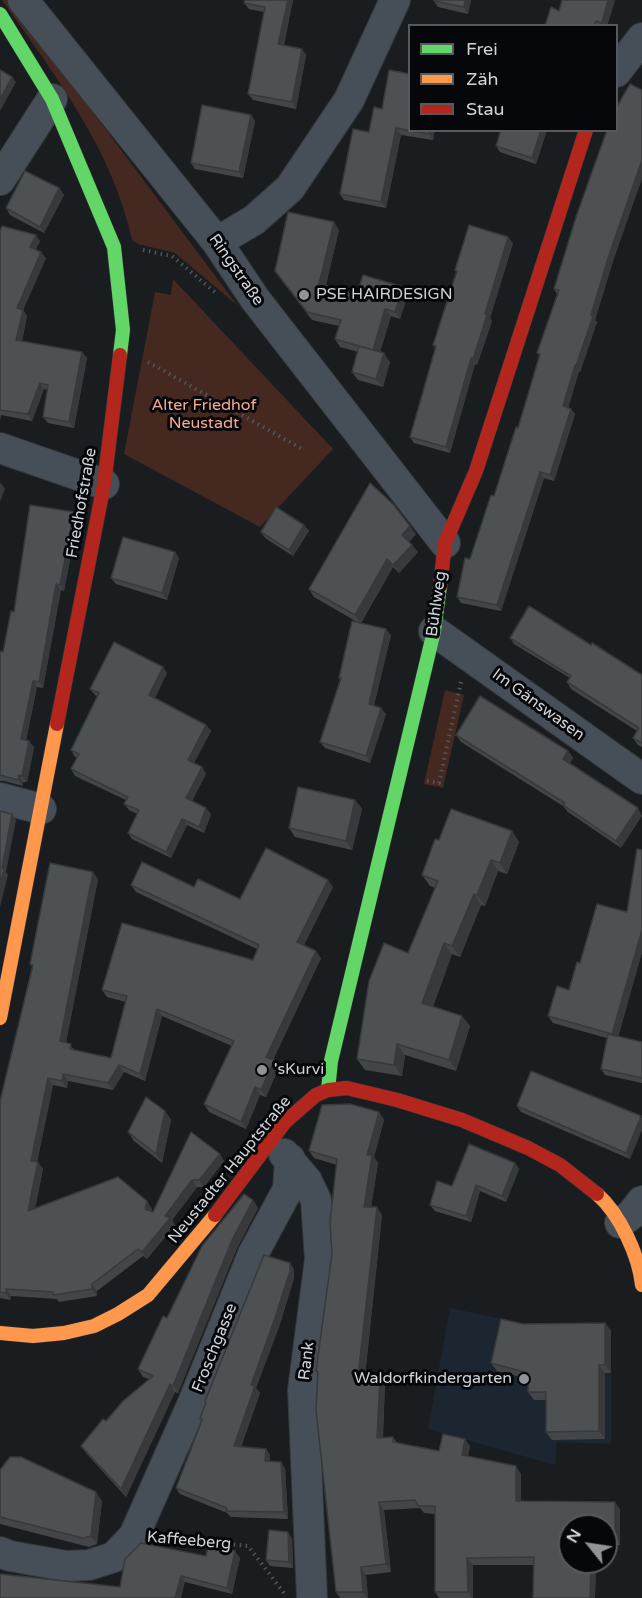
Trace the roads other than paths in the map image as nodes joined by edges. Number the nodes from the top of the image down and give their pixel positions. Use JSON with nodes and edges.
{"nodes":[{"id":1,"x":23,"y":0,"type":"edge"},
{"id":2,"x":395,"y":0,"type":"edge"},
{"id":3,"x":0,"y":14,"type":"edge"},
{"id":4,"x":642,"y":38,"type":"edge"},
{"id":5,"x":618,"y":69,"type":"edge"},
{"id":6,"x":52,"y":99,"type":"junction"},
{"id":7,"x":585,"y":132,"type":"edge"},
{"id":8,"x":0,"y":180,"type":"edge"},
{"id":9,"x":217,"y":242,"type":"junction"},
{"id":10,"x":0,"y":448,"type":"edge"},
{"id":11,"x":104,"y":484,"type":"junction"},
{"id":12,"x":445,"y":543,"type":"junction"},
{"id":13,"x":434,"y":631,"type":"junction"},
{"id":14,"x":642,"y":779,"type":"edge"},
{"id":15,"x":0,"y":798,"type":"edge"},
{"id":16,"x":41,"y":809,"type":"junction"},
{"id":17,"x":0,"y":1018,"type":"edge"},
{"id":18,"x":328,"y":1090,"type":"junction"},
{"id":19,"x":280,"y":1151,"type":"junction"},
{"id":20,"x":642,"y":1202,"type":"edge"},
{"id":21,"x":620,"y":1223,"type":"junction"},
{"id":22,"x":642,"y":1285,"type":"edge"},
{"id":23,"x":0,"y":1333,"type":"edge"},
{"id":24,"x":134,"y":1536,"type":"joint"},
{"id":25,"x":0,"y":1552,"type":"edge"},
{"id":26,"x":301,"y":1597,"type":"edge"}],
"edges":[{"from":1,"to":9,"type":"street","name":"Ringstraße"},
{"from":2,"to":9,"type":"street"},
{"from":3,"to":6,"type":"street","name":"Friedhofstraße"},
{"from":4,"to":5,"type":"street"},
{"from":6,"to":8,"type":"street"},
{"from":6,"to":11,"type":"street","name":"Friedhofstraße"},
{"from":7,"to":12,"type":"street","name":"Bühlweg"},
{"from":9,"to":12,"type":"street","name":"Ringstraße"},
{"from":10,"to":11,"type":"street"},
{"from":11,"to":16,"type":"street","name":"Friedhofstraße"},
{"from":12,"to":13,"type":"street","name":"Bühlweg"},
{"from":13,"to":14,"type":"street","name":"Im Gänswasen"},
{"from":13,"to":18,"type":"street","name":"Bühlweg"},
{"from":15,"to":16,"type":"street"},
{"from":16,"to":17,"type":"street","name":"Friedhofstraße"},
{"from":18,"to":19,"type":"street","name":"Neustadter Hauptstraße"},
{"from":18,"to":21,"type":"street"},
{"from":19,"to":23,"type":"street","name":"Neustadter Hauptstraße"},
{"from":19,"to":24,"type":"street","name":"Froschgasse"},
{"from":19,"to":26,"type":"street","name":"Rank"},
{"from":20,"to":21,"type":"street"},
{"from":21,"to":22,"type":"street"},
{"from":24,"to":25,"type":"street","name":"Kaffeeberg"}]}
